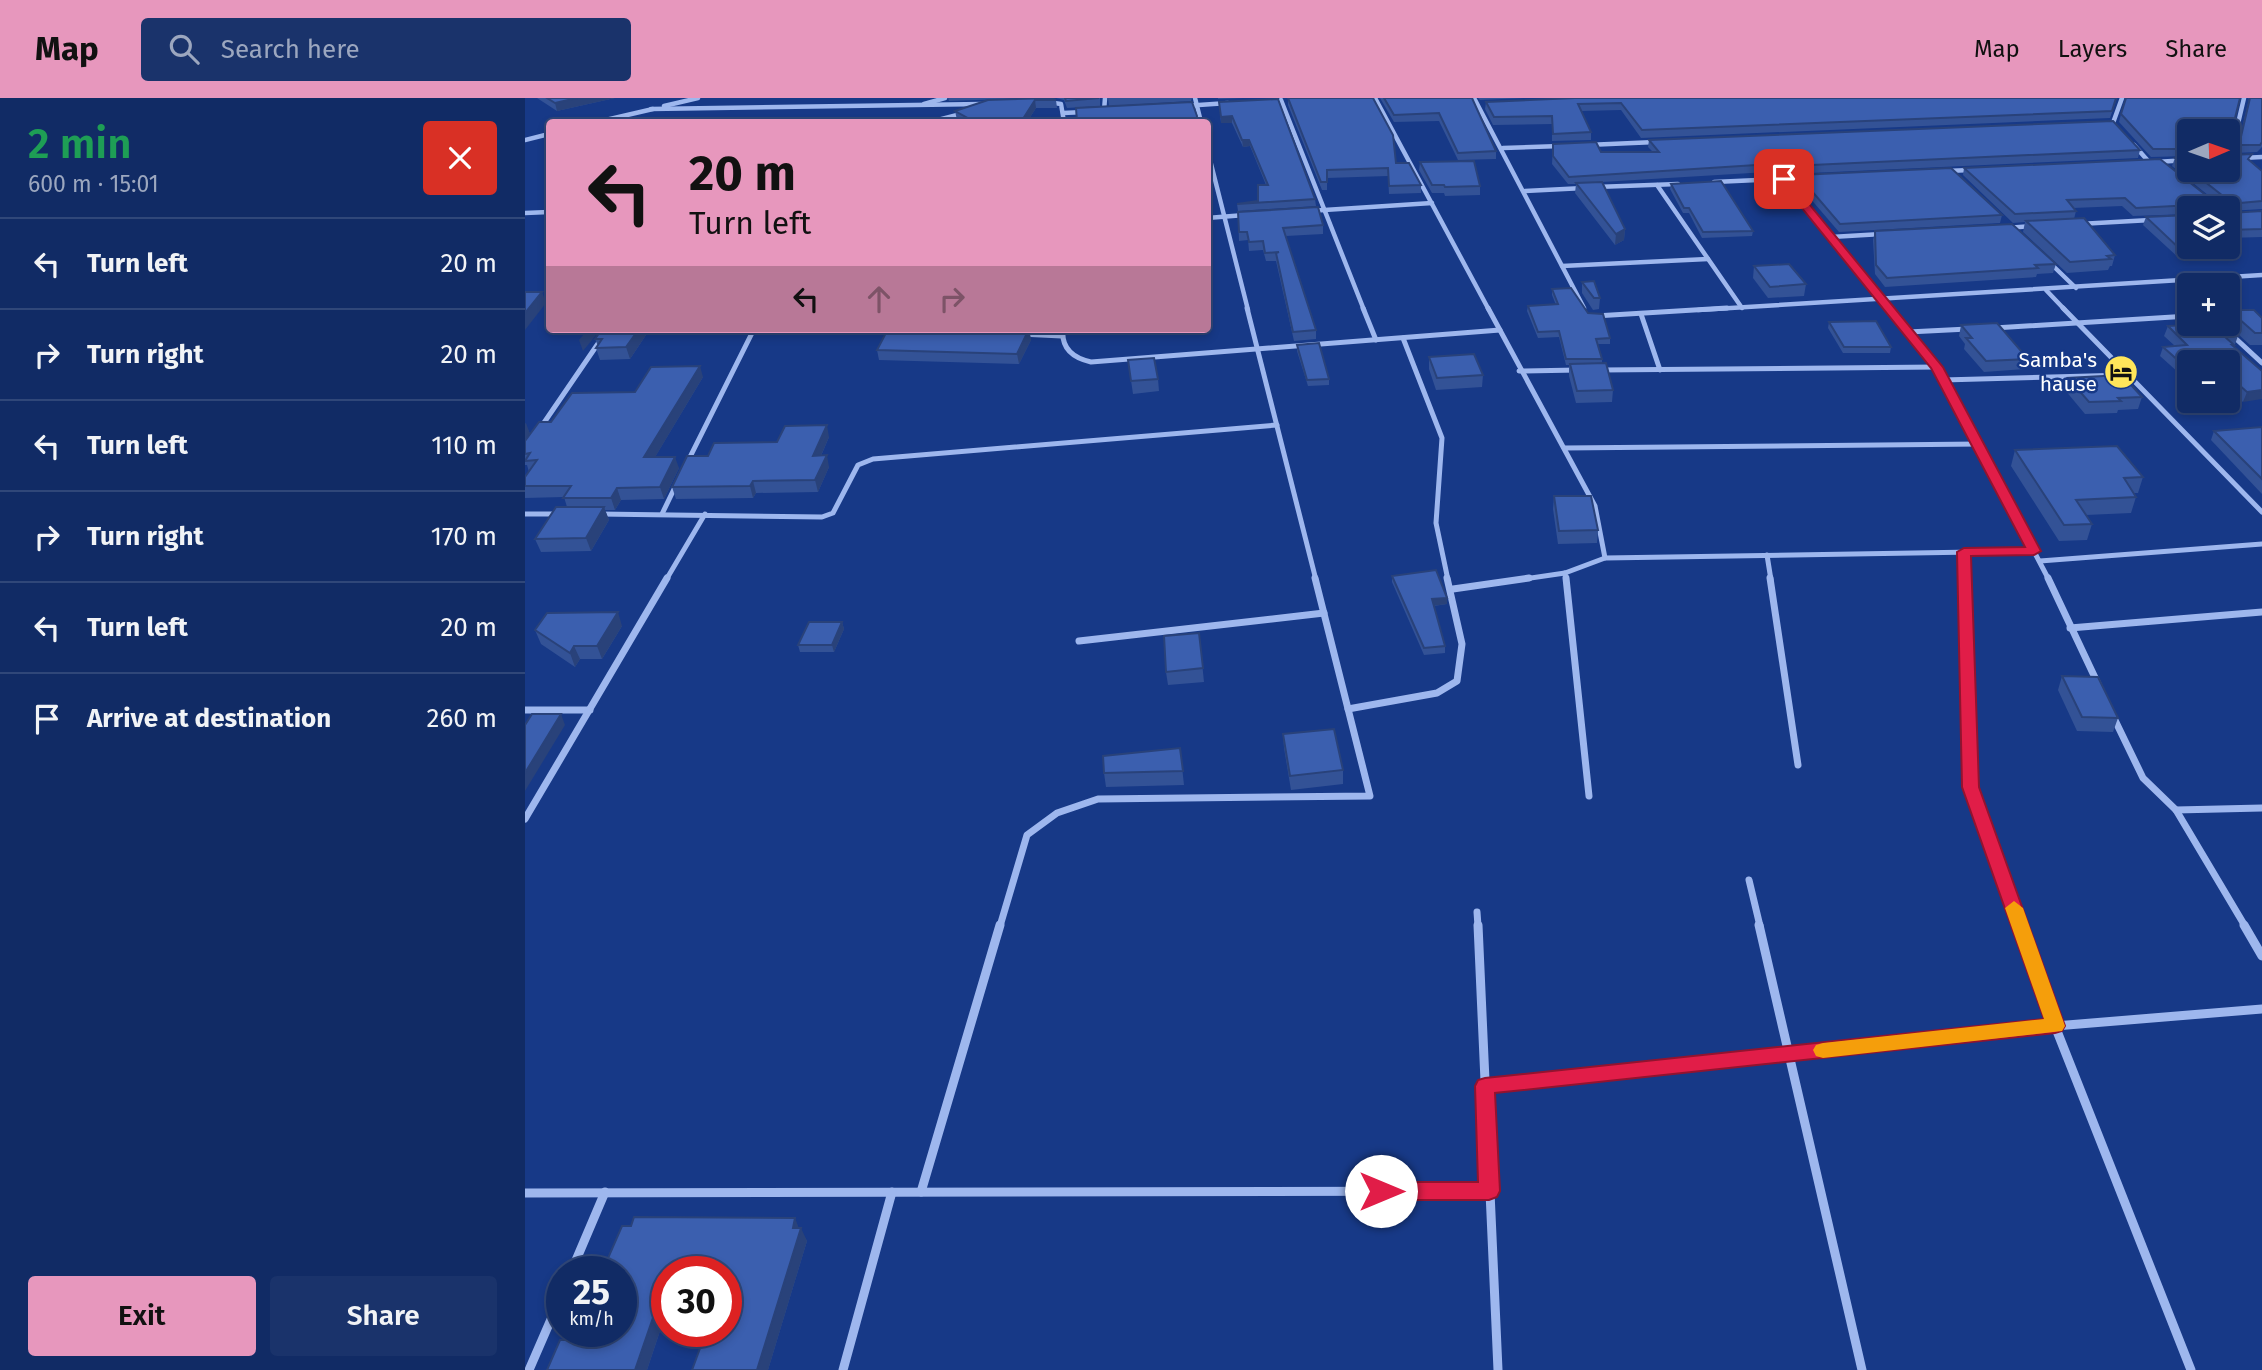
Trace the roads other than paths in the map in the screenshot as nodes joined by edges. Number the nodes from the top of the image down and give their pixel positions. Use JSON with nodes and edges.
{"nodes":[{"id":1,"x":698,"y":98,"type":"edge"},
{"id":2,"x":945,"y":98,"type":"edge"},
{"id":3,"x":1105,"y":98,"type":"edge"},
{"id":4,"x":1195,"y":98,"type":"edge"},
{"id":5,"x":1375,"y":98,"type":"edge"},
{"id":6,"x":1473,"y":98,"type":"edge"},
{"id":7,"x":2122,"y":98,"type":"edge"},
{"id":8,"x":2244,"y":98,"type":"edge"},
{"id":9,"x":1281,"y":100,"type":"junction"},
{"id":10,"x":1291,"y":100,"type":"edge"},
{"id":11,"x":1269,"y":101,"type":"edge"},
{"id":12,"x":1041,"y":102,"type":"edge"},
{"id":13,"x":1233,"y":103,"type":"edge"},
{"id":14,"x":996,"y":104,"type":"edge"},
{"id":15,"x":1491,"y":104,"type":"edge"},
{"id":16,"x":1197,"y":105,"type":"junction"},
{"id":17,"x":1477,"y":105,"type":"junction"},
{"id":18,"x":913,"y":107,"type":"junction"},
{"id":19,"x":1170,"y":107,"type":"edge"},
{"id":20,"x":983,"y":108,"type":"edge"},
{"id":21,"x":651,"y":110,"type":"junction"},
{"id":22,"x":1117,"y":110,"type":"edge"},
{"id":23,"x":1104,"y":111,"type":"junction"},
{"id":24,"x":1063,"y":113,"type":"junction"},
{"id":25,"x":610,"y":119,"type":"edge"},
{"id":26,"x":941,"y":119,"type":"edge"},
{"id":27,"x":1064,"y":119,"type":"edge"},
{"id":28,"x":1200,"y":119,"type":"edge"},
{"id":29,"x":2239,"y":119,"type":"edge"},
{"id":30,"x":2113,"y":123,"type":"junction"},
{"id":31,"x":2099,"y":124,"type":"edge"},
{"id":32,"x":525,"y":131,"type":"edge"},
{"id":33,"x":2122,"y":133,"type":"edge"},
{"id":34,"x":546,"y":135,"type":"edge"},
{"id":35,"x":527,"y":139,"type":"edge"},
{"id":36,"x":1669,"y":141,"type":"edge"},
{"id":37,"x":2131,"y":143,"type":"edge"},
{"id":38,"x":1572,"y":145,"type":"edge"},
{"id":39,"x":1586,"y":145,"type":"edge"},
{"id":40,"x":1503,"y":148,"type":"junction"},
{"id":41,"x":2262,"y":157,"type":"edge"},
{"id":42,"x":2240,"y":158,"type":"edge"},
{"id":43,"x":2177,"y":160,"type":"edge"},
{"id":44,"x":2159,"y":161,"type":"junction"},
{"id":45,"x":2149,"y":162,"type":"junction"},
{"id":46,"x":1211,"y":163,"type":"edge"},
{"id":47,"x":2136,"y":163,"type":"edge"},
{"id":48,"x":2169,"y":169,"type":"edge"},
{"id":49,"x":1977,"y":170,"type":"edge"},
{"id":50,"x":1951,"y":171,"type":"junction"},
{"id":51,"x":1937,"y":172,"type":"edge"},
{"id":52,"x":1812,"y":177,"type":"edge"},
{"id":53,"x":1784,"y":179,"type":"junction"},
{"id":54,"x":1961,"y":180,"type":"edge"},
{"id":55,"x":1708,"y":182,"type":"edge"},
{"id":56,"x":1683,"y":183,"type":"edge"},
{"id":57,"x":1657,"y":185,"type":"junction"},
{"id":58,"x":1525,"y":191,"type":"junction"},
{"id":59,"x":1432,"y":203,"type":"junction"},
{"id":60,"x":1325,"y":210,"type":"junction"},
{"id":61,"x":546,"y":212,"type":"edge"},
{"id":62,"x":1300,"y":212,"type":"edge"},
{"id":63,"x":525,"y":213,"type":"edge"},
{"id":64,"x":1250,"y":215,"type":"edge"},
{"id":65,"x":1225,"y":216,"type":"junction"},
{"id":66,"x":1211,"y":218,"type":"edge"},
{"id":67,"x":2001,"y":218,"type":"edge"},
{"id":68,"x":2162,"y":219,"type":"edge"},
{"id":69,"x":2066,"y":225,"type":"edge"},
{"id":70,"x":2038,"y":226,"type":"edge"},
{"id":71,"x":2011,"y":227,"type":"junction"},
{"id":72,"x":1997,"y":228,"type":"edge"},
{"id":73,"x":1886,"y":234,"type":"edge"},
{"id":74,"x":2020,"y":236,"type":"edge"},
{"id":75,"x":1831,"y":237,"type":"junction"},
{"id":76,"x":2039,"y":253,"type":"edge"},
{"id":77,"x":1707,"y":258,"type":"junction"},
{"id":78,"x":1562,"y":266,"type":"junction"},
{"id":79,"x":2262,"y":275,"type":"edge"},
{"id":80,"x":2240,"y":276,"type":"edge"},
{"id":81,"x":2177,"y":280,"type":"edge"},
{"id":82,"x":2076,"y":288,"type":"junction"},
{"id":83,"x":2046,"y":290,"type":"junction"},
{"id":84,"x":1882,"y":300,"type":"junction"},
{"id":85,"x":1742,"y":308,"type":"junction"},
{"id":86,"x":1641,"y":314,"type":"junction"},
{"id":87,"x":2177,"y":316,"type":"edge"},
{"id":88,"x":2080,"y":323,"type":"junction"},
{"id":89,"x":1987,"y":328,"type":"edge"},
{"id":90,"x":1974,"y":329,"type":"edge"},
{"id":91,"x":1500,"y":330,"type":"junction"},
{"id":92,"x":1909,"y":332,"type":"junction"},
{"id":93,"x":605,"y":333,"type":"edge"},
{"id":94,"x":752,"y":333,"type":"edge"},
{"id":95,"x":1063,"y":333,"type":"edge"},
{"id":96,"x":2233,"y":336,"type":"edge"},
{"id":97,"x":1403,"y":338,"type":"junction"},
{"id":98,"x":1376,"y":340,"type":"junction"},
{"id":99,"x":1258,"y":349,"type":"junction"},
{"id":100,"x":2262,"y":363,"type":"edge"},
{"id":101,"x":1937,"y":367,"type":"junction"},
{"id":102,"x":1583,"y":370,"type":"edge"},
{"id":103,"x":1596,"y":370,"type":"edge"},
{"id":104,"x":1660,"y":370,"type":"junction"},
{"id":105,"x":1519,"y":371,"type":"junction"},
{"id":106,"x":2127,"y":375,"type":"junction"},
{"id":107,"x":1943,"y":380,"type":"junction"},
{"id":108,"x":1277,"y":425,"type":"junction"},
{"id":109,"x":533,"y":440,"type":"edge"},
{"id":110,"x":1980,"y":444,"type":"junction"},
{"id":111,"x":1564,"y":448,"type":"junction"},
{"id":112,"x":2262,"y":512,"type":"edge"},
{"id":113,"x":567,"y":514,"type":"edge"},
{"id":114,"x":594,"y":514,"type":"edge"},
{"id":115,"x":662,"y":514,"type":"junction"},
{"id":116,"x":705,"y":514,"type":"junction"},
{"id":117,"x":525,"y":515,"type":"edge"},
{"id":118,"x":2262,"y":544,"type":"edge"},
{"id":119,"x":2034,"y":551,"type":"junction"},
{"id":120,"x":1964,"y":552,"type":"junction"},
{"id":121,"x":1767,"y":555,"type":"junction"},
{"id":122,"x":1605,"y":558,"type":"junction"},
{"id":123,"x":2040,"y":561,"type":"junction"},
{"id":124,"x":1565,"y":573,"type":"junction"},
{"id":125,"x":1453,"y":589,"type":"junction"},
{"id":126,"x":2262,"y":612,"type":"edge"},
{"id":127,"x":1324,"y":613,"type":"junction"},
{"id":128,"x":2070,"y":628,"type":"junction"},
{"id":129,"x":1079,"y":641,"type":"dead end"},
{"id":130,"x":2101,"y":690,"type":"edge"},
{"id":131,"x":2107,"y":703,"type":"edge"},
{"id":132,"x":1348,"y":709,"type":"junction"},
{"id":133,"x":525,"y":710,"type":"edge"},
{"id":134,"x":590,"y":710,"type":"junction"},
{"id":135,"x":1798,"y":765,"type":"dead end"},
{"id":136,"x":1589,"y":796,"type":"dead end"},
{"id":137,"x":2262,"y":808,"type":"edge"},
{"id":138,"x":2176,"y":810,"type":"junction"},
{"id":139,"x":525,"y":819,"type":"edge"},
{"id":140,"x":1749,"y":880,"type":"dead end"},
{"id":141,"x":1477,"y":912,"type":"dead end"},
{"id":142,"x":2262,"y":956,"type":"edge"},
{"id":143,"x":2262,"y":1009,"type":"edge"},
{"id":144,"x":2055,"y":1026,"type":"junction"},
{"id":145,"x":1789,"y":1054,"type":"junction"},
{"id":146,"x":1485,"y":1086,"type":"junction"},
{"id":147,"x":1489,"y":1191,"type":"junction"},
{"id":148,"x":525,"y":1192,"type":"edge"},
{"id":149,"x":605,"y":1192,"type":"junction"},
{"id":150,"x":892,"y":1192,"type":"junction"},
{"id":151,"x":921,"y":1192,"type":"junction"},
{"id":152,"x":578,"y":1256,"type":"edge"},
{"id":153,"x":546,"y":1331,"type":"edge"},
{"id":154,"x":529,"y":1370,"type":"edge"},
{"id":155,"x":843,"y":1370,"type":"edge"},
{"id":156,"x":1498,"y":1370,"type":"edge"},
{"id":157,"x":1862,"y":1370,"type":"edge"},
{"id":158,"x":2191,"y":1370,"type":"edge"}],
"edges":[{"from":1,"to":21,"type":"street"},
{"from":2,"to":18,"type":"street"},
{"from":3,"to":23,"type":"street"},
{"from":4,"to":16,"type":"street"},
{"from":5,"to":59,"type":"street"},
{"from":6,"to":17,"type":"street"},
{"from":7,"to":30,"type":"street"},
{"from":8,"to":29,"type":"street"},
{"from":9,"to":10,"type":"street"},
{"from":9,"to":11,"type":"street"},
{"from":9,"to":60,"type":"street"},
{"from":12,"to":24,"type":"street"},
{"from":13,"to":16,"type":"street"},
{"from":14,"to":18,"type":"street"},
{"from":15,"to":17,"type":"street"},
{"from":16,"to":19,"type":"street"},
{"from":16,"to":28,"type":"street"},
{"from":17,"to":40,"type":"street"},
{"from":18,"to":21,"type":"street"},
{"from":20,"to":26,"type":"street"},
{"from":21,"to":25,"type":"street"},
{"from":22,"to":23,"type":"street"},
{"from":23,"to":24,"type":"street"},
{"from":24,"to":27,"type":"street"},
{"from":30,"to":31,"type":"street"},
{"from":30,"to":33,"type":"street"},
{"from":32,"to":35,"type":"street"},
{"from":34,"to":35,"type":"street"},
{"from":36,"to":39,"type":"street"},
{"from":37,"to":45,"type":"street"},
{"from":38,"to":40,"type":"street"},
{"from":40,"to":58,"type":"street"},
{"from":41,"to":42,"type":"street"},
{"from":43,"to":44,"type":"street"},
{"from":44,"to":45,"type":"street"},
{"from":44,"to":48,"type":"street"},
{"from":45,"to":47,"type":"street"},
{"from":46,"to":65,"type":"street"},
{"from":49,"to":50,"type":"street"},
{"from":50,"to":51,"type":"street"},
{"from":50,"to":54,"type":"street"},
{"from":52,"to":53,"type":"street"},
{"from":53,"to":55,"type":"street"},
{"from":53,"to":75,"type":"street"},
{"from":56,"to":57,"type":"street"},
{"from":57,"to":58,"type":"street"},
{"from":57,"to":77,"type":"street"},
{"from":58,"to":78,"type":"street"},
{"from":59,"to":60,"type":"street"},
{"from":59,"to":91,"type":"street"},
{"from":60,"to":62,"type":"street"},
{"from":60,"to":98,"type":"street"},
{"from":61,"to":63,"type":"street"},
{"from":64,"to":65,"type":"street"},
{"from":65,"to":66,"type":"street"},
{"from":65,"to":99,"type":"street"},
{"from":67,"to":71,"type":"street"},
{"from":68,"to":69,"type":"street"},
{"from":70,"to":71,"type":"street"},
{"from":71,"to":72,"type":"street"},
{"from":71,"to":74,"type":"street"},
{"from":73,"to":75,"type":"street"},
{"from":75,"to":84,"type":"street"},
{"from":76,"to":82,"type":"street"},
{"from":77,"to":78,"type":"street"},
{"from":77,"to":85,"type":"street"},
{"from":78,"to":86,"type":"street"},
{"from":79,"to":80,"type":"street"},
{"from":81,"to":82,"type":"street"},
{"from":82,"to":83,"type":"street"},
{"from":83,"to":84,"type":"street"},
{"from":83,"to":88,"type":"street"},
{"from":84,"to":85,"type":"street"},
{"from":84,"to":92,"type":"street"},
{"from":85,"to":86,"type":"street"},
{"from":86,"to":104,"type":"street"},
{"from":87,"to":88,"type":"street"},
{"from":88,"to":89,"type":"street"},
{"from":88,"to":106,"type":"street"},
{"from":90,"to":92,"type":"street"},
{"from":91,"to":97,"type":"street"},
{"from":91,"to":105,"type":"street"},
{"from":92,"to":101,"type":"street"},
{"from":93,"to":109,"type":"street"},
{"from":94,"to":115,"type":"street"},
{"from":95,"to":99,"type":"street"},
{"from":96,"to":100,"type":"street"},
{"from":97,"to":98,"type":"street"},
{"from":97,"to":125,"type":"street"},
{"from":98,"to":99,"type":"street"},
{"from":99,"to":108,"type":"street"},
{"from":101,"to":104,"type":"street"},
{"from":101,"to":107,"type":"street"},
{"from":102,"to":105,"type":"street"},
{"from":103,"to":104,"type":"street"},
{"from":105,"to":111,"type":"street"},
{"from":106,"to":107,"type":"street"},
{"from":106,"to":112,"type":"street"},
{"from":107,"to":110,"type":"street"},
{"from":108,"to":116,"type":"street"},
{"from":108,"to":127,"type":"street"},
{"from":110,"to":111,"type":"street"},
{"from":110,"to":119,"type":"street"},
{"from":111,"to":122,"type":"street"},
{"from":113,"to":117,"type":"street"},
{"from":114,"to":115,"type":"street"},
{"from":115,"to":116,"type":"street"},
{"from":116,"to":134,"type":"street"},
{"from":118,"to":123,"type":"street"},
{"from":119,"to":120,"type":"street"},
{"from":119,"to":123,"type":"street"},
{"from":120,"to":121,"type":"street"},
{"from":120,"to":144,"type":"street"},
{"from":121,"to":122,"type":"street"},
{"from":121,"to":135,"type":"street"},
{"from":122,"to":124,"type":"street"},
{"from":123,"to":128,"type":"street"},
{"from":124,"to":125,"type":"street"},
{"from":124,"to":136,"type":"street"},
{"from":125,"to":132,"type":"street"},
{"from":126,"to":128,"type":"street"},
{"from":127,"to":129,"type":"street"},
{"from":127,"to":132,"type":"street"},
{"from":128,"to":130,"type":"street"},
{"from":131,"to":138,"type":"street"},
{"from":132,"to":151,"type":"street"},
{"from":133,"to":134,"type":"street"},
{"from":134,"to":139,"type":"street"},
{"from":137,"to":138,"type":"street"},
{"from":138,"to":142,"type":"street"},
{"from":140,"to":145,"type":"street"},
{"from":141,"to":146,"type":"street"},
{"from":143,"to":144,"type":"street"},
{"from":144,"to":145,"type":"street"},
{"from":144,"to":158,"type":"street"},
{"from":145,"to":146,"type":"street"},
{"from":145,"to":157,"type":"street"},
{"from":146,"to":147,"type":"street"},
{"from":147,"to":151,"type":"street"},
{"from":147,"to":156,"type":"street"},
{"from":148,"to":149,"type":"street"},
{"from":149,"to":150,"type":"street"},
{"from":149,"to":152,"type":"street"},
{"from":150,"to":151,"type":"street"},
{"from":150,"to":155,"type":"street"},
{"from":153,"to":154,"type":"street"}]}
